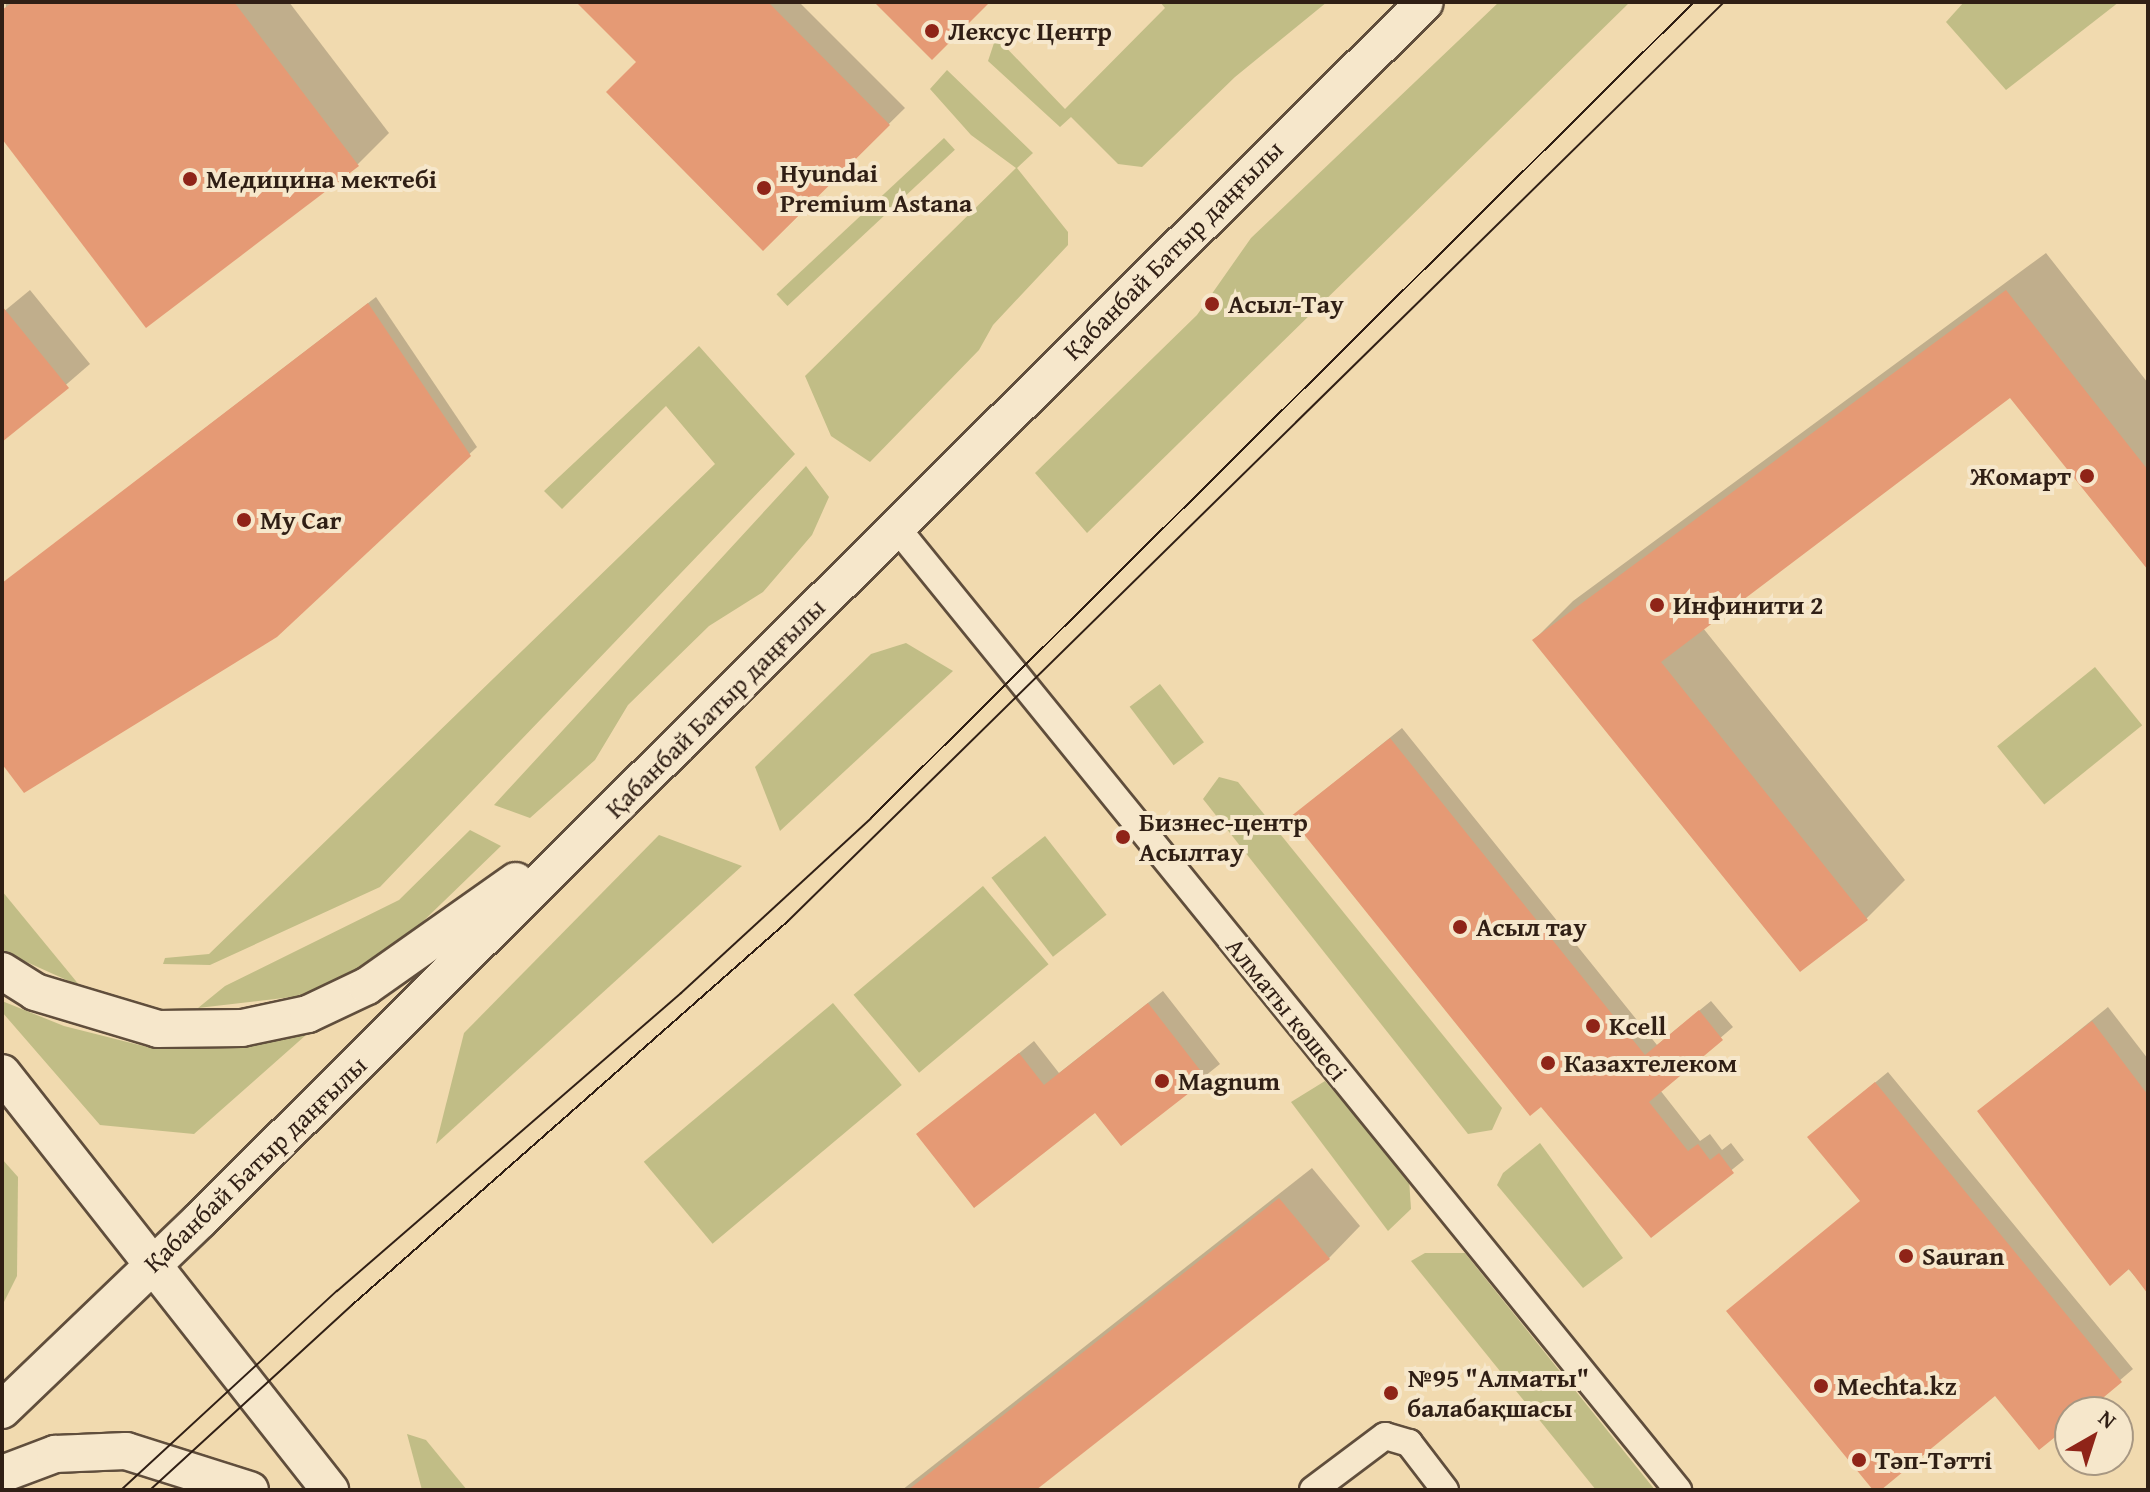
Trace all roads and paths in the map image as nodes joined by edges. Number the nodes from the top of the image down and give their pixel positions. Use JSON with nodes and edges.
{"nodes":[{"id":1,"x":1425,"y":2,"type":"edge"},
{"id":2,"x":896,"y":527,"type":"junction"},
{"id":3,"x":599,"y":823,"type":"junction"},
{"id":4,"x":2,"y":971,"type":"edge"},
{"id":5,"x":2,"y":1073,"type":"edge"},
{"id":6,"x":152,"y":1263,"type":"junction"},
{"id":7,"x":2,"y":1410,"type":"edge"},
{"id":8,"x":2,"y":1474,"type":"edge"},
{"id":9,"x":250,"y":1490,"type":"edge"},
{"id":10,"x":330,"y":1490,"type":"edge"},
{"id":11,"x":1313,"y":1490,"type":"edge"},
{"id":12,"x":1445,"y":1490,"type":"edge"},
{"id":13,"x":1678,"y":1490,"type":"edge"}],
"edges":[{"from":1,"to":2,"type":"main road","name":"Қабанбай Батыр даңғылы"},
{"from":2,"to":3,"type":"main road","name":"Қабанбай Батыр даңғылы"},
{"from":2,"to":13,"type":"street","name":"Алматы көшесі"},
{"from":3,"to":4,"type":"main road"},
{"from":3,"to":6,"type":"main road","name":"Қабанбай Батыр даңғылы"},
{"from":5,"to":6,"type":"main road"},
{"from":6,"to":7,"type":"main road","name":"Қабанбай Батыр даңғылы"},
{"from":6,"to":10,"type":"main road"},
{"from":8,"to":9,"type":"main road"},
{"from":11,"to":12,"type":"street"}]}
